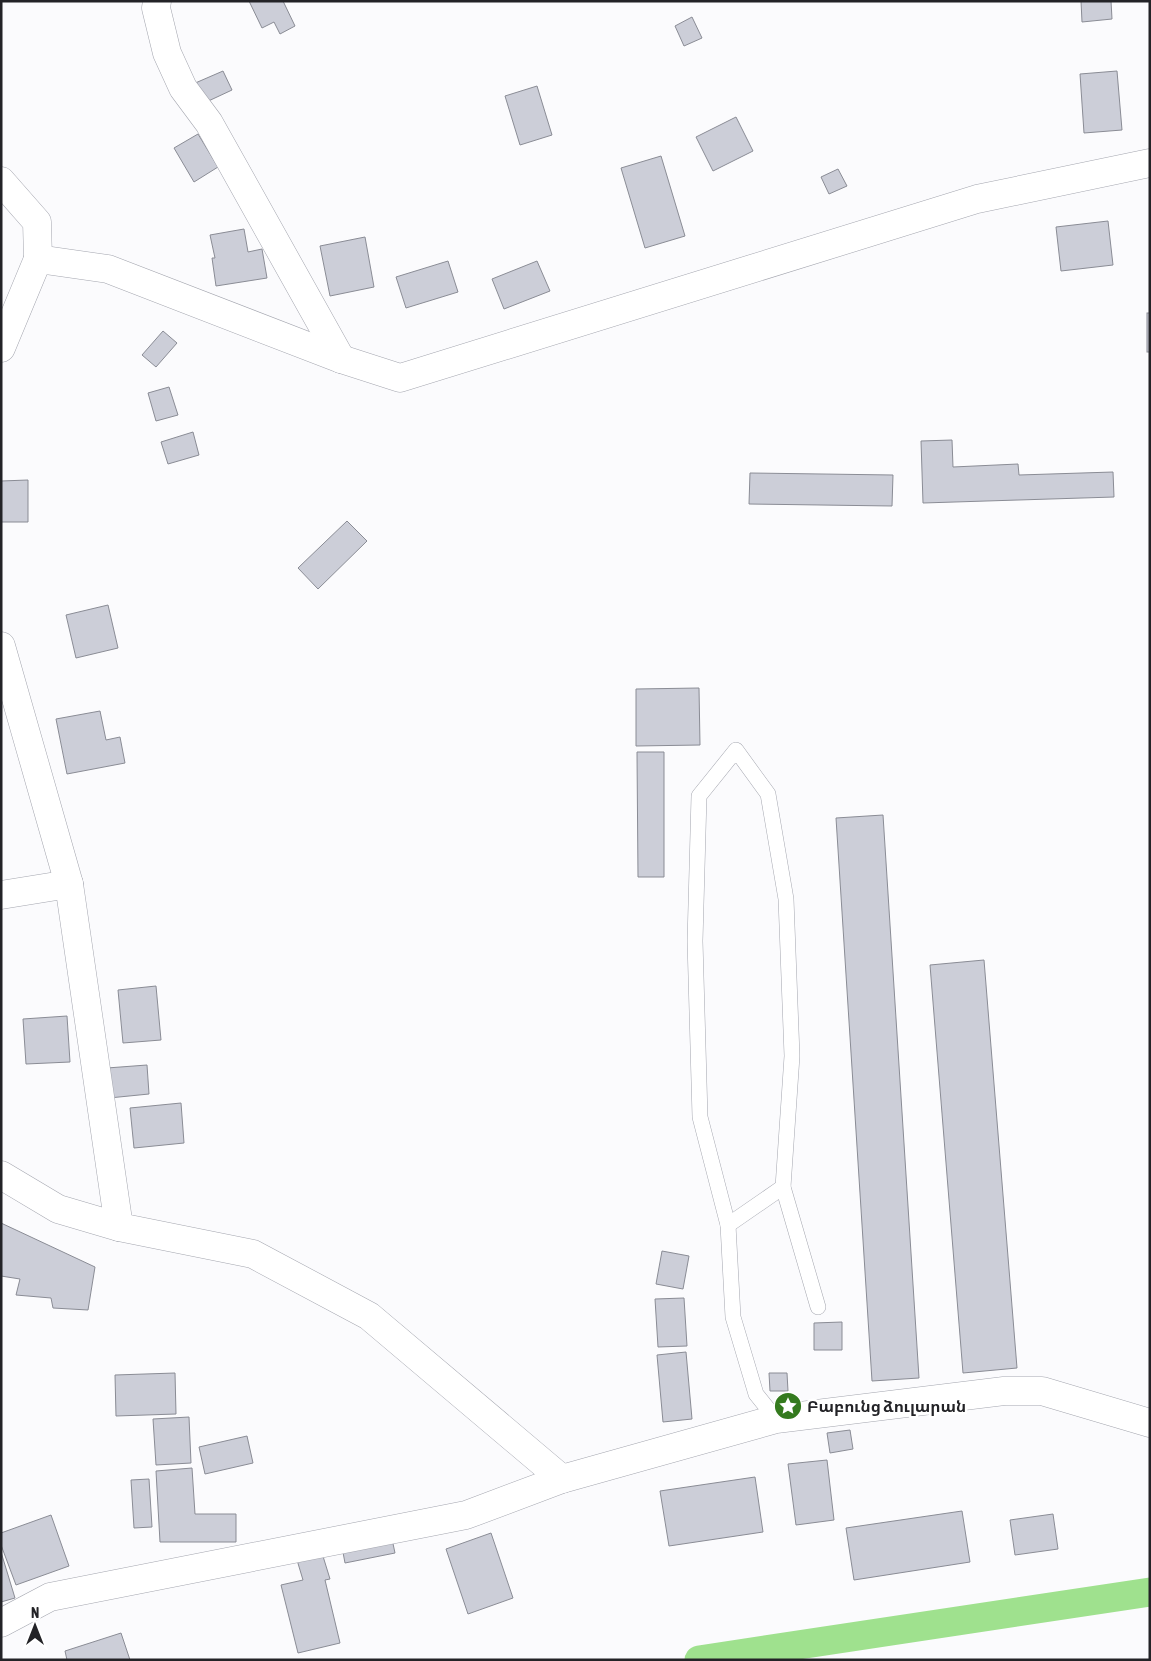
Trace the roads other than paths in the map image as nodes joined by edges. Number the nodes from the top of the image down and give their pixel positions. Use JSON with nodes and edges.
{"nodes":[{"id":1,"x":157,"y":1,"type":"edge"},
{"id":2,"x":1150,"y":163,"type":"edge"},
{"id":3,"x":1,"y":181,"type":"edge"},
{"id":4,"x":38,"y":259,"type":"junction"},
{"id":5,"x":1,"y":348,"type":"edge"},
{"id":6,"x":341,"y":359,"type":"junction"},
{"id":7,"x":1,"y":646,"type":"edge"},
{"id":8,"x":69,"y":884,"type":"junction"},
{"id":9,"x":1,"y":895,"type":"edge"},
{"id":10,"x":1,"y":1176,"type":"edge"},
{"id":11,"x":783,"y":1187,"type":"junction"},
{"id":12,"x":728,"y":1225,"type":"junction"},
{"id":13,"x":119,"y":1227,"type":"junction"},
{"id":14,"x":818,"y":1307,"type":"dead end"},
{"id":15,"x":776,"y":1419,"type":"junction"},
{"id":16,"x":1150,"y":1423,"type":"edge"},
{"id":17,"x":562,"y":1479,"type":"junction"},
{"id":18,"x":1,"y":1623,"type":"edge"}],
"edges":[{"from":1,"to":6,"type":"street"},
{"from":2,"to":6,"type":"street"},
{"from":3,"to":4,"type":"street"},
{"from":4,"to":5,"type":"street"},
{"from":4,"to":6,"type":"street"},
{"from":7,"to":8,"type":"street"},
{"from":8,"to":9,"type":"street"},
{"from":8,"to":13,"type":"street"},
{"from":10,"to":13,"type":"street"},
{"from":11,"to":12,"type":"lane"},
{"from":11,"to":12,"type":"lane"},
{"from":11,"to":14,"type":"lane"},
{"from":12,"to":15,"type":"lane"},
{"from":13,"to":17,"type":"street"},
{"from":15,"to":16,"type":"street"},
{"from":15,"to":17,"type":"street"},
{"from":17,"to":18,"type":"street"}]}
